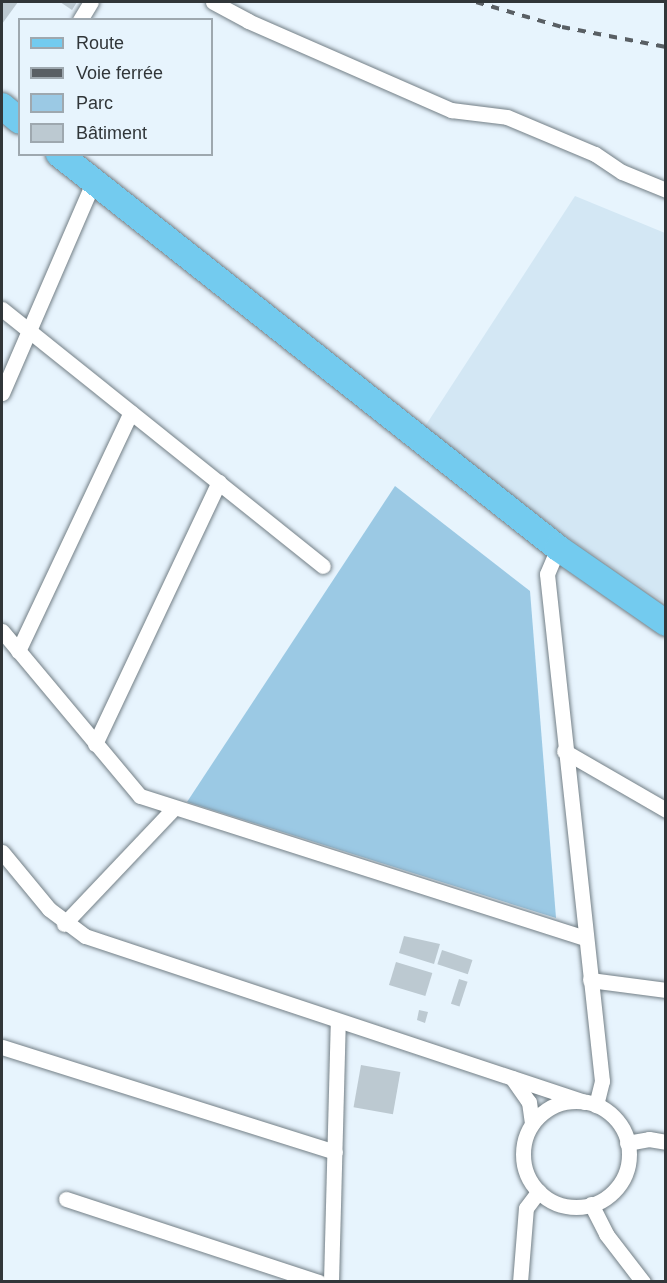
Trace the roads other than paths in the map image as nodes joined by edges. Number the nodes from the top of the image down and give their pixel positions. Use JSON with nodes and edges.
{"nodes":[{"id":1,"x":91,"y":2,"type":"edge"},
{"id":2,"x":213,"y":2,"type":"edge"},
{"id":3,"x":81,"y":18,"type":"edge"},
{"id":4,"x":61,"y":156,"type":"edge"},
{"id":5,"x":93,"y":183,"type":"junction"},
{"id":6,"x":666,"y":190,"type":"edge"},
{"id":7,"x":2,"y":309,"type":"edge"},
{"id":8,"x":28,"y":332,"type":"junction"},
{"id":9,"x":2,"y":393,"type":"edge"},
{"id":10,"x":130,"y":411,"type":"junction"},
{"id":11,"x":219,"y":482,"type":"junction"},
{"id":12,"x":558,"y":548,"type":"junction"},
{"id":13,"x":323,"y":566,"type":"dead end"},
{"id":14,"x":666,"y":622,"type":"edge"},
{"id":15,"x":2,"y":631,"type":"edge"},
{"id":16,"x":18,"y":651,"type":"junction"},
{"id":17,"x":95,"y":744,"type":"junction"},
{"id":18,"x":564,"y":751,"type":"junction"},
{"id":19,"x":173,"y":809,"type":"junction"},
{"id":20,"x":666,"y":810,"type":"edge"},
{"id":21,"x":2,"y":852,"type":"edge"},
{"id":22,"x":64,"y":924,"type":"junction"},
{"id":23,"x":585,"y":938,"type":"junction"},
{"id":24,"x":590,"y":980,"type":"junction"},
{"id":25,"x":666,"y":990,"type":"edge"},
{"id":26,"x":338,"y":1021,"type":"junction"},
{"id":27,"x":2,"y":1047,"type":"edge"},
{"id":28,"x":512,"y":1078,"type":"junction"},
{"id":29,"x":590,"y":1103,"type":"junction"},
{"id":30,"x":532,"y":1124,"type":"junction"},
{"id":31,"x":666,"y":1142,"type":"edge"},
{"id":32,"x":627,"y":1143,"type":"junction"},
{"id":33,"x":335,"y":1152,"type":"junction"},
{"id":34,"x":539,"y":1191,"type":"junction"},
{"id":35,"x":66,"y":1199,"type":"dead end"},
{"id":36,"x":591,"y":1204,"type":"junction"},
{"id":37,"x":319,"y":1281,"type":"edge"},
{"id":38,"x":331,"y":1281,"type":"edge"},
{"id":39,"x":520,"y":1281,"type":"edge"},
{"id":40,"x":642,"y":1281,"type":"edge"}],
"edges":[{"from":1,"to":3,"type":"street"},
{"from":2,"to":6,"type":"street"},
{"from":4,"to":5,"type":"main road"},
{"from":5,"to":8,"type":"street"},
{"from":5,"to":12,"type":"main road"},
{"from":7,"to":8,"type":"street"},
{"from":8,"to":9,"type":"street"},
{"from":8,"to":10,"type":"street"},
{"from":10,"to":11,"type":"street"},
{"from":10,"to":16,"type":"street"},
{"from":11,"to":13,"type":"street"},
{"from":11,"to":17,"type":"street"},
{"from":12,"to":14,"type":"main road"},
{"from":12,"to":18,"type":"street"},
{"from":15,"to":16,"type":"street"},
{"from":16,"to":17,"type":"street"},
{"from":17,"to":19,"type":"street"},
{"from":18,"to":20,"type":"street"},
{"from":18,"to":23,"type":"street"},
{"from":19,"to":22,"type":"street"},
{"from":19,"to":23,"type":"street"},
{"from":21,"to":22,"type":"street"},
{"from":22,"to":26,"type":"street"},
{"from":23,"to":24,"type":"street"},
{"from":24,"to":25,"type":"street"},
{"from":24,"to":29,"type":"street"},
{"from":26,"to":28,"type":"street"},
{"from":26,"to":33,"type":"street"},
{"from":27,"to":33,"type":"street"},
{"from":28,"to":29,"type":"street"},
{"from":28,"to":30,"type":"street"},
{"from":29,"to":30,"type":"street"},
{"from":29,"to":32,"type":"street"},
{"from":30,"to":34,"type":"street"},
{"from":31,"to":32,"type":"street"},
{"from":32,"to":36,"type":"street"},
{"from":33,"to":38,"type":"street"},
{"from":34,"to":36,"type":"street"},
{"from":34,"to":39,"type":"street"},
{"from":35,"to":37,"type":"street"},
{"from":36,"to":40,"type":"street"}]}
